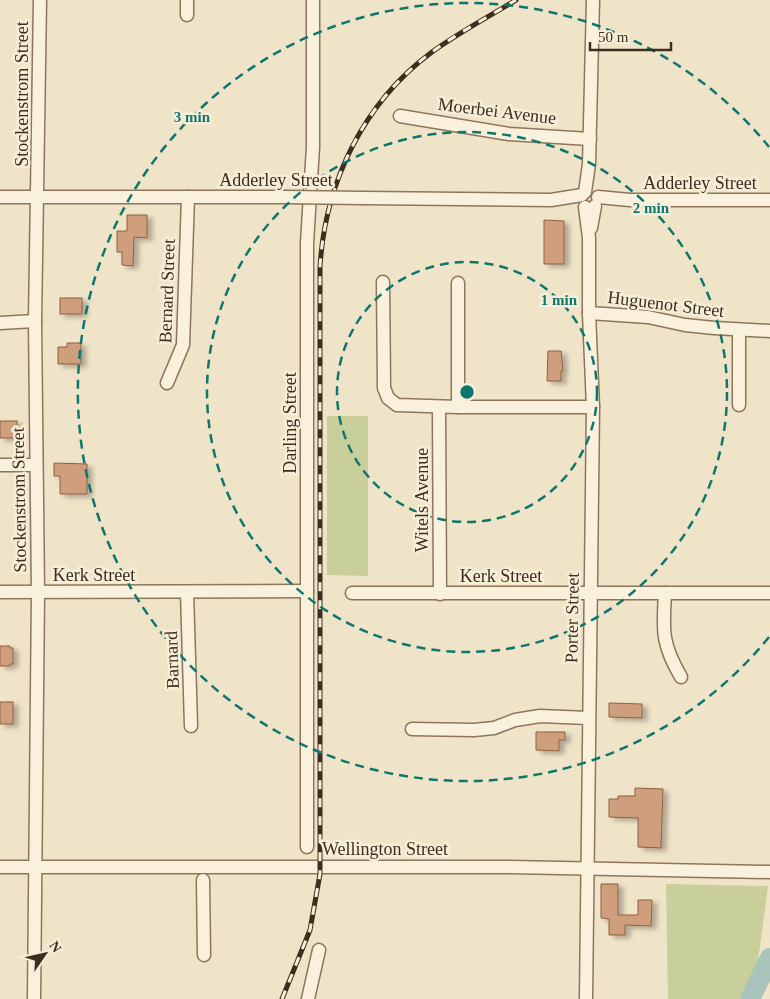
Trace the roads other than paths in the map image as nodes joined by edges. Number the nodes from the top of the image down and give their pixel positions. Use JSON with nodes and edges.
{"nodes":[{"id":1,"x":40,"y":0,"type":"edge"},
{"id":2,"x":187,"y":0,"type":"edge"},
{"id":3,"x":313,"y":0,"type":"edge"},
{"id":4,"x":593,"y":0,"type":"edge"},
{"id":5,"x":187,"y":15,"type":"dead end"},
{"id":6,"x":400,"y":116,"type":"dead end"},
{"id":7,"x":590,"y":139,"type":"junction"},
{"id":8,"x":38,"y":196,"type":"junction"},
{"id":9,"x":0,"y":197,"type":"edge"},
{"id":10,"x":188,"y":197,"type":"junction"},
{"id":11,"x":590,"y":200,"type":"junction"},
{"id":12,"x":770,"y":200,"type":"edge"},
{"id":13,"x":383,"y":282,"type":"dead end"},
{"id":14,"x":458,"y":283,"type":"dead end"},
{"id":15,"x":589,"y":313,"type":"junction"},
{"id":16,"x":35,"y":321,"type":"junction"},
{"id":17,"x":0,"y":323,"type":"edge"},
{"id":18,"x":739,"y":330,"type":"junction"},
{"id":19,"x":770,"y":331,"type":"edge"},
{"id":20,"x":167,"y":383,"type":"dead end"},
{"id":21,"x":739,"y":405,"type":"dead end"},
{"id":22,"x":593,"y":406,"type":"junction"},
{"id":23,"x":439,"y":407,"type":"junction"},
{"id":24,"x":458,"y":407,"type":"junction"},
{"id":25,"x":0,"y":465,"type":"edge"},
{"id":26,"x":36,"y":465,"type":"junction"},
{"id":27,"x":307,"y":591,"type":"junction"},
{"id":28,"x":0,"y":592,"type":"edge"},
{"id":29,"x":38,"y":592,"type":"junction"},
{"id":30,"x":187,"y":592,"type":"junction"},
{"id":31,"x":352,"y":593,"type":"dead end"},
{"id":32,"x":589,"y":593,"type":"junction"},
{"id":33,"x":665,"y":593,"type":"junction"},
{"id":34,"x":770,"y":593,"type":"edge"},
{"id":35,"x":440,"y":594,"type":"junction"},
{"id":36,"x":681,"y":677,"type":"dead end"},
{"id":37,"x":588,"y":718,"type":"junction"},
{"id":38,"x":191,"y":726,"type":"dead end"},
{"id":39,"x":412,"y":729,"type":"dead end"},
{"id":40,"x":307,"y":847,"type":"dead end"},
{"id":41,"x":0,"y":867,"type":"edge"},
{"id":42,"x":35,"y":867,"type":"junction"},
{"id":43,"x":588,"y":868,"type":"junction"},
{"id":44,"x":770,"y":872,"type":"edge"},
{"id":45,"x":203,"y":880,"type":"dead end"},
{"id":46,"x":319,"y":950,"type":"dead end"},
{"id":47,"x":204,"y":955,"type":"dead end"},
{"id":48,"x":34,"y":999,"type":"edge"},
{"id":49,"x":308,"y":999,"type":"edge"},
{"id":50,"x":586,"y":999,"type":"edge"}],
"edges":[{"from":1,"to":8,"type":"street","name":"Stockenstrom Street"},
{"from":2,"to":5,"type":"street"},
{"from":3,"to":27,"type":"street","name":"Darling Street"},
{"from":4,"to":7,"type":"street","name":"Porter Street"},
{"from":6,"to":7,"type":"street","name":"Moerbei Avenue"},
{"from":7,"to":11,"type":"street","name":"Porter Street"},
{"from":8,"to":9,"type":"street","name":"Adderley Street"},
{"from":8,"to":10,"type":"street","name":"Adderley Street"},
{"from":8,"to":16,"type":"street","name":"Stockenstrom Street"},
{"from":10,"to":11,"type":"street","name":"Adderley Street","bridge":true},
{"from":10,"to":20,"type":"street","name":"Bernard Street"},
{"from":11,"to":12,"type":"street","name":"Adderley Street"},
{"from":11,"to":15,"type":"street","name":"Porter Street"},
{"from":13,"to":23,"type":"street"},
{"from":14,"to":24,"type":"street"},
{"from":15,"to":18,"type":"street","name":"Huguenot Street"},
{"from":15,"to":22,"type":"street","name":"Porter Street"},
{"from":16,"to":17,"type":"street"},
{"from":16,"to":26,"type":"street","name":"Stockenstrom Street"},
{"from":18,"to":19,"type":"street","name":"Huguenot Street"},
{"from":18,"to":21,"type":"street","name":"Huguenot Street"},
{"from":22,"to":24,"type":"street"},
{"from":22,"to":32,"type":"street","name":"Porter Street"},
{"from":23,"to":24,"type":"street"},
{"from":23,"to":35,"type":"street","name":"Witels Avenue"},
{"from":25,"to":26,"type":"street"},
{"from":26,"to":29,"type":"street","name":"Stockenstrom Street"},
{"from":27,"to":30,"type":"street","name":"Kerk Street"},
{"from":27,"to":40,"type":"street","name":"Darling Street"},
{"from":28,"to":29,"type":"street","name":"Kerk Street"},
{"from":29,"to":30,"type":"street","name":"Kerk Street"},
{"from":29,"to":42,"type":"street","name":"Stockenstrom Street"},
{"from":30,"to":38,"type":"street","name":"Barnard"},
{"from":31,"to":35,"type":"street","name":"Kerk Street"},
{"from":32,"to":33,"type":"street","name":"Kerk Street"},
{"from":32,"to":35,"type":"street","name":"Kerk Street"},
{"from":32,"to":37,"type":"street","name":"Porter Street"},
{"from":33,"to":34,"type":"street","name":"Kerk Street"},
{"from":33,"to":36,"type":"street"},
{"from":37,"to":39,"type":"street"},
{"from":37,"to":43,"type":"street","name":"Porter Street"},
{"from":41,"to":42,"type":"street","name":"Wellington Street"},
{"from":42,"to":43,"type":"street","name":"Wellington Street"},
{"from":42,"to":48,"type":"street","name":"Stockenstrom Street"},
{"from":43,"to":44,"type":"street","name":"Wellington Street"},
{"from":43,"to":50,"type":"street","name":"Porter Street"},
{"from":45,"to":47,"type":"street"},
{"from":46,"to":49,"type":"street"}]}
